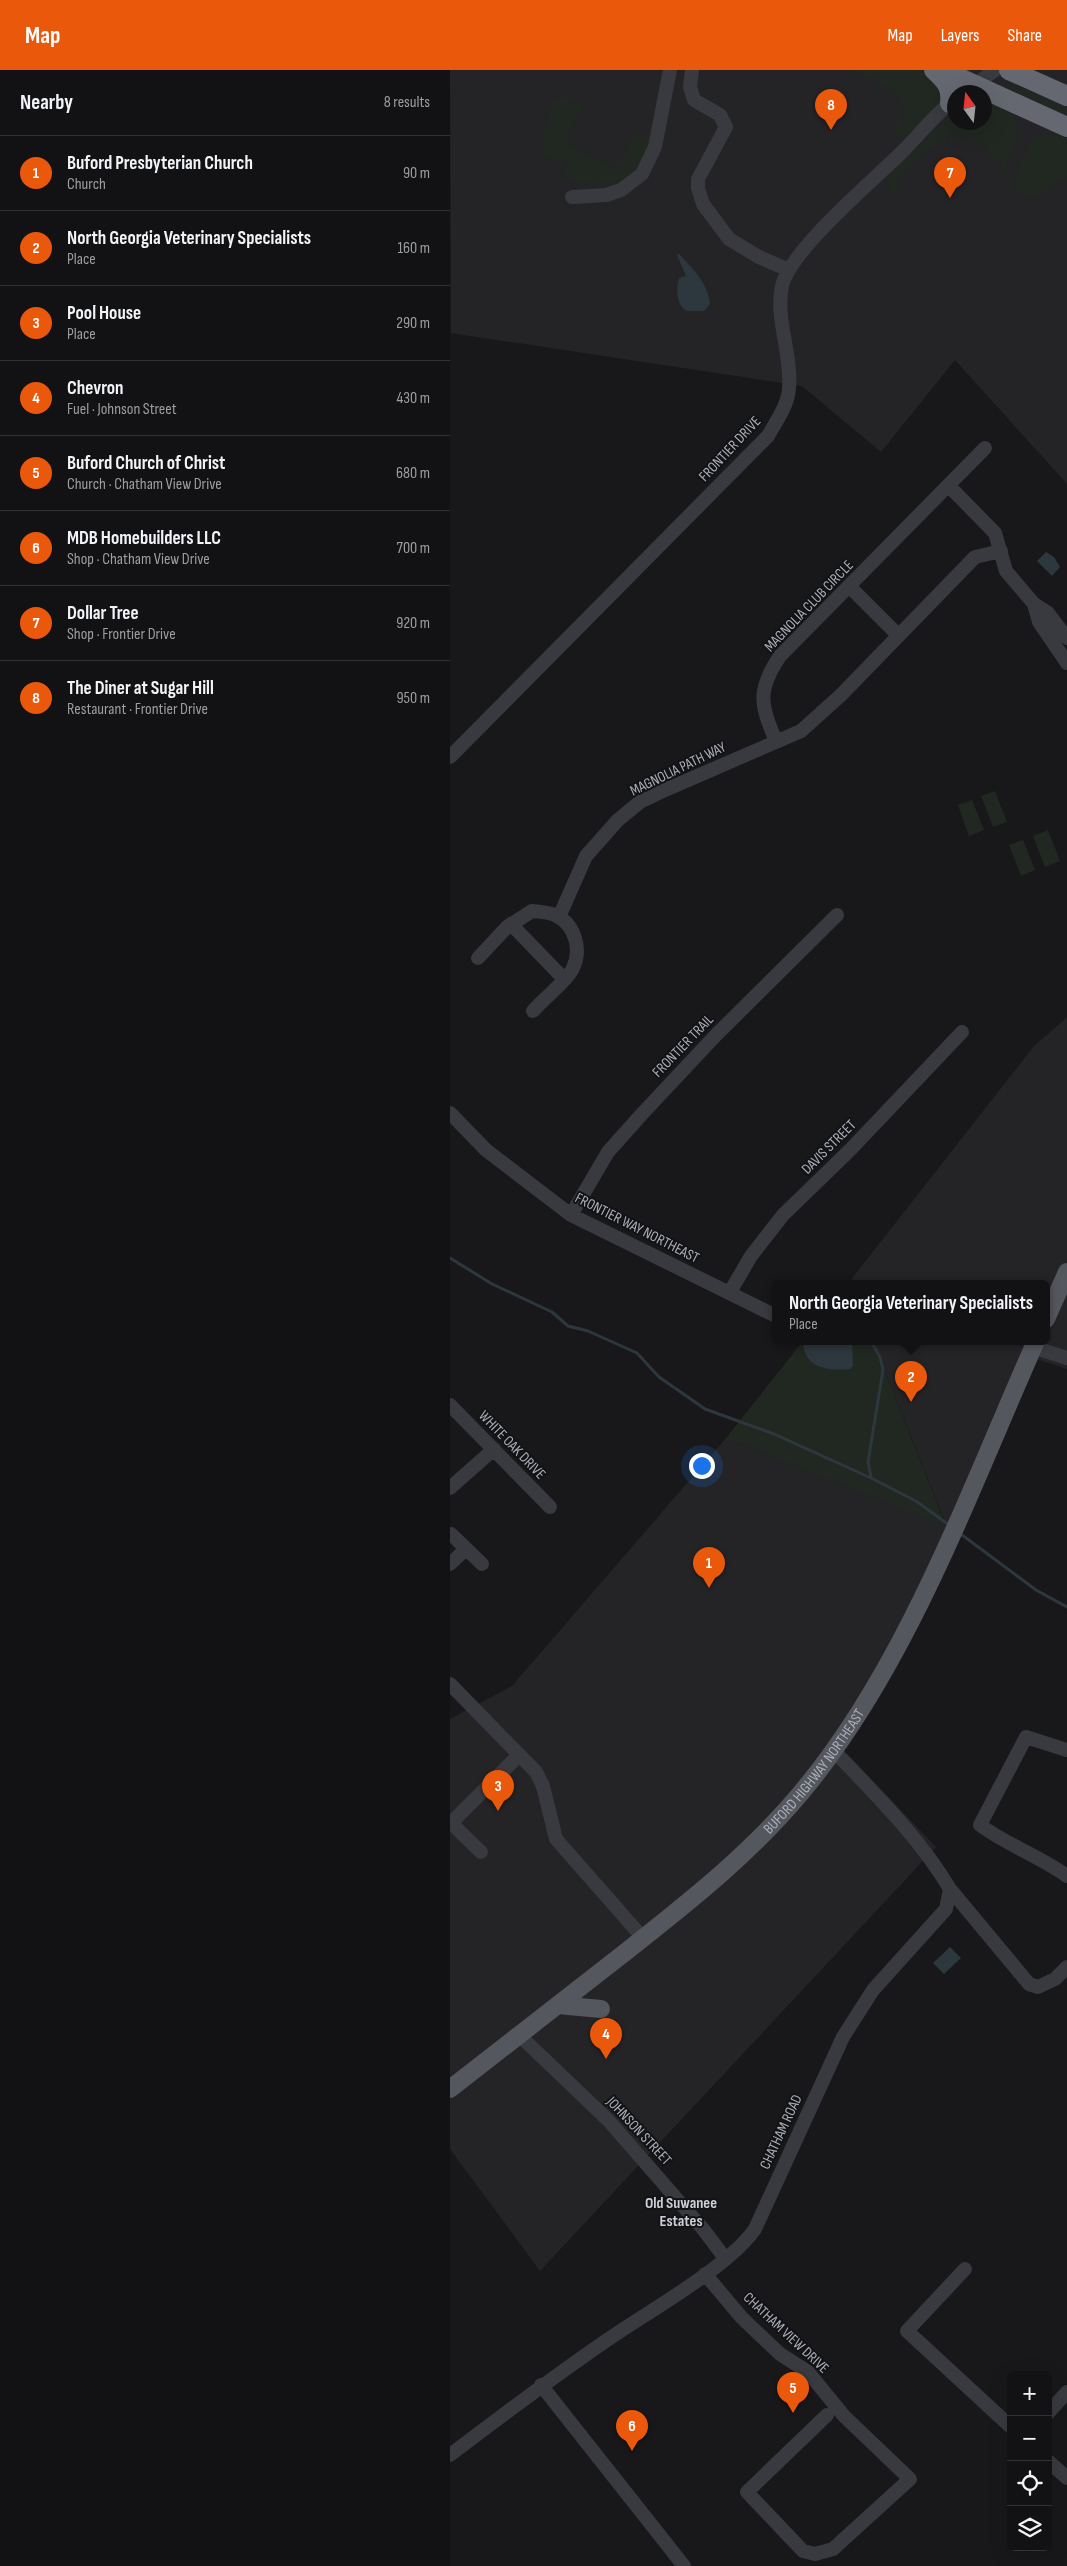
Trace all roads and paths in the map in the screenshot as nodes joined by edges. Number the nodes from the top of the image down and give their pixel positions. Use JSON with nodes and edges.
{"nodes":[{"id":1,"x":670,"y":70,"type":"edge"},
{"id":2,"x":692,"y":70,"type":"edge"},
{"id":3,"x":934,"y":70,"type":"edge"},
{"id":4,"x":942,"y":70,"type":"edge"},
{"id":5,"x":995,"y":70,"type":"edge"},
{"id":6,"x":1010,"y":70,"type":"edge"},
{"id":7,"x":1034,"y":70,"type":"edge"},
{"id":8,"x":949,"y":85,"type":"edge"},
{"id":9,"x":960,"y":85,"type":"edge"},
{"id":10,"x":973,"y":85,"type":"edge"},
{"id":11,"x":1060,"y":93,"type":"edge"},
{"id":12,"x":992,"y":100,"type":"edge"},
{"id":13,"x":947,"y":108,"type":"edge"},
{"id":14,"x":1067,"y":127,"type":"edge"},
{"id":15,"x":572,"y":197,"type":"dead end"},
{"id":16,"x":789,"y":270,"type":"junction"},
{"id":17,"x":985,"y":448,"type":"dead end"},
{"id":18,"x":949,"y":486,"type":"junction"},
{"id":19,"x":1001,"y":551,"type":"junction"},
{"id":20,"x":850,"y":586,"type":"junction"},
{"id":21,"x":1034,"y":604,"type":"junction"},
{"id":22,"x":898,"y":635,"type":"junction"},
{"id":23,"x":1066,"y":638,"type":"edge"},
{"id":24,"x":1054,"y":645,"type":"junction"},
{"id":25,"x":1067,"y":663,"type":"edge"},
{"id":26,"x":776,"y":741,"type":"junction"},
{"id":27,"x":450,"y":757,"type":"edge"},
{"id":28,"x":836,"y":915,"type":"dead end"},
{"id":29,"x":559,"y":916,"type":"junction"},
{"id":30,"x":511,"y":924,"type":"junction"},
{"id":31,"x":478,"y":958,"type":"dead end"},
{"id":32,"x":564,"y":978,"type":"junction"},
{"id":33,"x":532,"y":1011,"type":"dead end"},
{"id":34,"x":962,"y":1032,"type":"dead end"},
{"id":35,"x":450,"y":1113,"type":"edge"},
{"id":36,"x":571,"y":1215,"type":"junction"},
{"id":37,"x":1067,"y":1272,"type":"edge"},
{"id":38,"x":730,"y":1292,"type":"junction"},
{"id":39,"x":1050,"y":1310,"type":"edge"},
{"id":40,"x":772,"y":1314,"type":"edge"},
{"id":41,"x":1035,"y":1345,"type":"edge"},
{"id":42,"x":1037,"y":1345,"type":"edge"},
{"id":43,"x":1067,"y":1358,"type":"edge"},
{"id":44,"x":450,"y":1405,"type":"edge"},
{"id":45,"x":494,"y":1449,"type":"junction"},
{"id":46,"x":450,"y":1488,"type":"edge"},
{"id":47,"x":550,"y":1508,"type":"dead end"},
{"id":48,"x":450,"y":1534,"type":"edge"},
{"id":49,"x":466,"y":1549,"type":"junction"},
{"id":50,"x":450,"y":1564,"type":"edge"},
{"id":51,"x":482,"y":1564,"type":"dead end"},
{"id":52,"x":452,"y":1690,"type":"edge"},
{"id":53,"x":833,"y":1750,"type":"junction"},
{"id":54,"x":1067,"y":1750,"type":"edge"},
{"id":55,"x":519,"y":1755,"type":"junction"},
{"id":56,"x":451,"y":1822,"type":"edge"},
{"id":57,"x":480,"y":1852,"type":"dead end"},
{"id":58,"x":1067,"y":1876,"type":"edge"},
{"id":59,"x":950,"y":1889,"type":"junction"},
{"id":60,"x":643,"y":1938,"type":"junction"},
{"id":61,"x":1067,"y":1967,"type":"edge"},
{"id":62,"x":558,"y":2004,"type":"junction"},
{"id":63,"x":601,"y":2010,"type":"dead end"},
{"id":64,"x":519,"y":2035,"type":"junction"},
{"id":65,"x":450,"y":2089,"type":"edge"},
{"id":66,"x":725,"y":2258,"type":"junction"},
{"id":67,"x":965,"y":2269,"type":"dead end"},
{"id":68,"x":705,"y":2274,"type":"junction"},
{"id":69,"x":542,"y":2385,"type":"junction"},
{"id":70,"x":1067,"y":2392,"type":"edge"},
{"id":71,"x":1052,"y":2409,"type":"edge"},
{"id":72,"x":827,"y":2415,"type":"dead end"},
{"id":73,"x":1007,"y":2423,"type":"edge"},
{"id":74,"x":450,"y":2455,"type":"edge"},
{"id":75,"x":1052,"y":2465,"type":"edge"},
{"id":76,"x":1067,"y":2478,"type":"edge"},
{"id":77,"x":684,"y":2566,"type":"edge"}],
"edges":[{"from":1,"to":15,"type":"street"},
{"from":2,"to":16,"type":"street"},
{"from":3,"to":8,"type":"highway"},
{"from":4,"to":9,"type":"highway"},
{"from":5,"to":10,"type":"street","name":"FRONTIER DRIVE"},
{"from":6,"to":11,"type":"highway"},
{"from":7,"to":11,"type":"highway"},
{"from":12,"to":14,"type":"highway"},
{"from":13,"to":16,"type":"street","name":"FRONTIER DRIVE"},
{"from":16,"to":27,"type":"street","name":"FRONTIER DRIVE"},
{"from":17,"to":18,"type":"street","name":"MAGNOLIA CLUB CIRCLE"},
{"from":18,"to":19,"type":"street"},
{"from":18,"to":20,"type":"street","name":"MAGNOLIA CLUB CIRCLE"},
{"from":19,"to":21,"type":"street"},
{"from":19,"to":22,"type":"street"},
{"from":20,"to":22,"type":"street"},
{"from":20,"to":26,"type":"street","name":"MAGNOLIA CLUB CIRCLE"},
{"from":21,"to":23,"type":"street"},
{"from":21,"to":24,"type":"street"},
{"from":22,"to":26,"type":"street"},
{"from":23,"to":24,"type":"street"},
{"from":24,"to":25,"type":"street"},
{"from":26,"to":29,"type":"street","name":"MAGNOLIA PATH WAY"},
{"from":28,"to":36,"type":"street","name":"FRONTIER TRAIL"},
{"from":29,"to":30,"type":"street"},
{"from":29,"to":32,"type":"street"},
{"from":30,"to":31,"type":"street"},
{"from":30,"to":32,"type":"street"},
{"from":32,"to":33,"type":"street"},
{"from":34,"to":38,"type":"street","name":"DAVIS STREET"},
{"from":35,"to":36,"type":"street","name":"FRONTIER WAY NORTHEAST"},
{"from":36,"to":38,"type":"street","name":"FRONTIER WAY NORTHEAST"},
{"from":37,"to":39,"type":"main road"},
{"from":38,"to":40,"type":"street","name":"FRONTIER WAY NORTHEAST"},
{"from":41,"to":53,"type":"main road","name":"BUFORD HIGHWAY NORTHEAST"},
{"from":42,"to":43,"type":"street"},
{"from":44,"to":45,"type":"street","name":"WHITE OAK DRIVE"},
{"from":45,"to":46,"type":"street"},
{"from":45,"to":47,"type":"street","name":"WHITE OAK DRIVE"},
{"from":48,"to":49,"type":"street"},
{"from":49,"to":50,"type":"street"},
{"from":49,"to":51,"type":"street"},
{"from":52,"to":55,"type":"street"},
{"from":53,"to":59,"type":"street"},
{"from":53,"to":60,"type":"main road","name":"BUFORD HIGHWAY NORTHEAST"},
{"from":54,"to":58,"type":"street"},
{"from":55,"to":56,"type":"street"},
{"from":55,"to":60,"type":"street"},
{"from":56,"to":57,"type":"street"},
{"from":59,"to":61,"type":"street"},
{"from":59,"to":66,"type":"street","name":"CHATHAM ROAD"},
{"from":60,"to":62,"type":"main road","name":"BUFORD HIGHWAY NORTHEAST"},
{"from":62,"to":63,"type":"main road"},
{"from":62,"to":64,"type":"main road","name":"BUFORD HIGHWAY NORTHEAST"},
{"from":64,"to":65,"type":"main road","name":"BUFORD HIGHWAY NORTHEAST"},
{"from":64,"to":66,"type":"street","name":"JOHNSON STREET"},
{"from":66,"to":68,"type":"street","name":"CHATHAM ROAD"},
{"from":67,"to":73,"type":"street"},
{"from":68,"to":69,"type":"street","name":"CHATHAM ROAD"},
{"from":68,"to":72,"type":"street","name":"CHATHAM VIEW DRIVE"},
{"from":69,"to":74,"type":"street","name":"CHATHAM ROAD"},
{"from":69,"to":77,"type":"street"},
{"from":70,"to":71,"type":"street"},
{"from":75,"to":76,"type":"street"}]}
